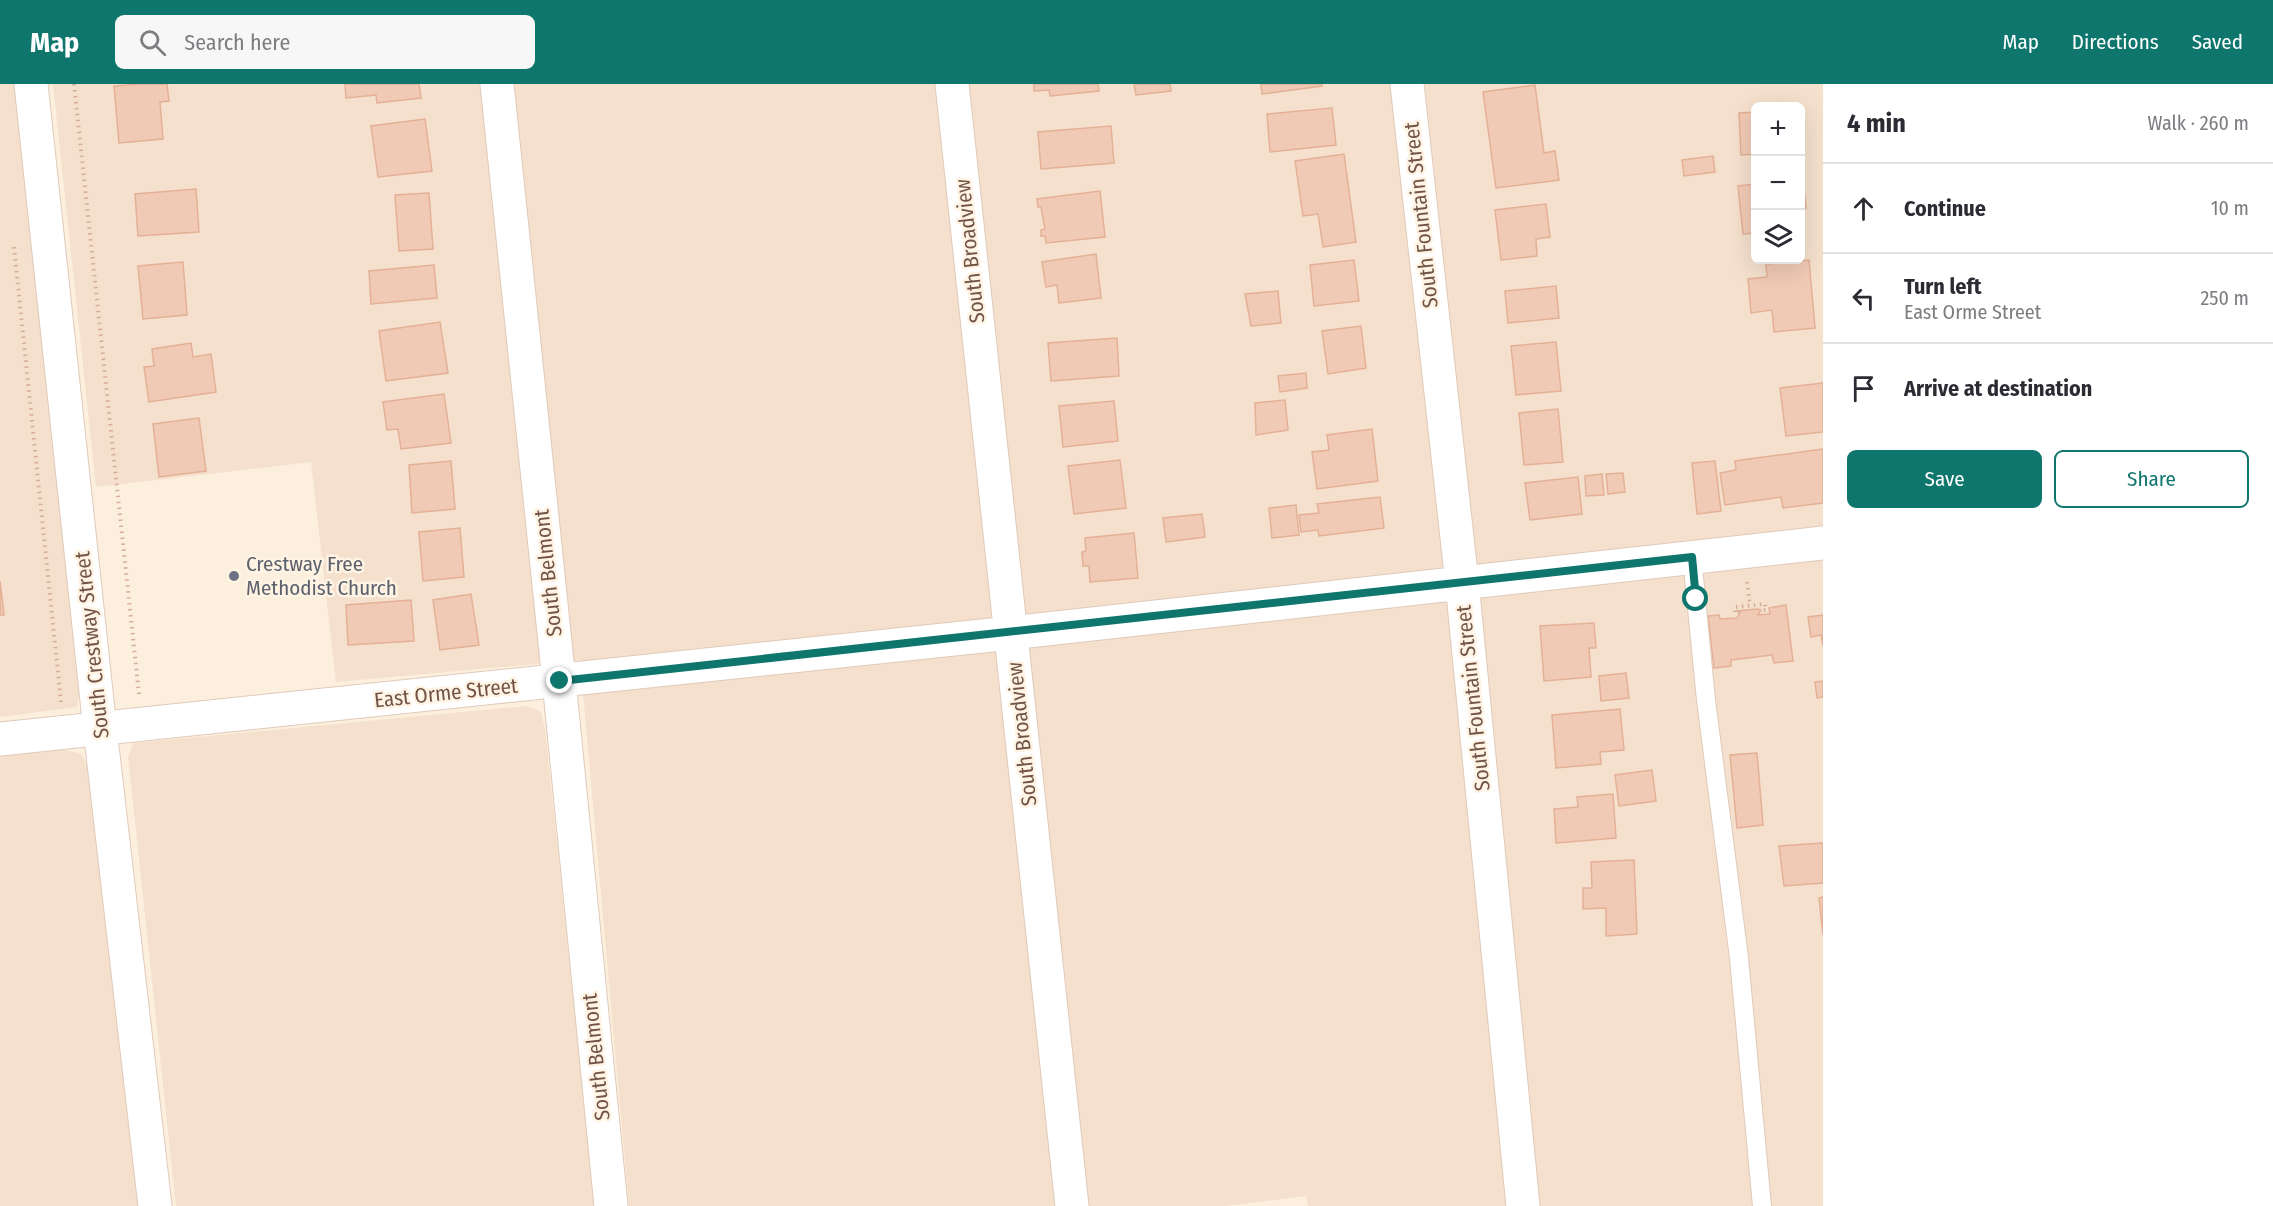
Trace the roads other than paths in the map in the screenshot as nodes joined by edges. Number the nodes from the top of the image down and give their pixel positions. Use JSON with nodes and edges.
{"nodes":[{"id":1,"x":31,"y":84,"type":"edge"},
{"id":2,"x":497,"y":84,"type":"edge"},
{"id":3,"x":952,"y":84,"type":"edge"},
{"id":4,"x":1407,"y":84,"type":"edge"},
{"id":5,"x":1823,"y":543,"type":"edge"},
{"id":6,"x":1692,"y":557,"type":"junction"},
{"id":7,"x":1462,"y":583,"type":"junction"},
{"id":8,"x":1011,"y":633,"type":"junction"},
{"id":9,"x":560,"y":681,"type":"junction"},
{"id":10,"x":100,"y":729,"type":"junction"},
{"id":11,"x":0,"y":739,"type":"edge"},
{"id":12,"x":155,"y":1206,"type":"edge"},
{"id":13,"x":611,"y":1206,"type":"edge"},
{"id":14,"x":1072,"y":1206,"type":"edge"},
{"id":15,"x":1523,"y":1206,"type":"edge"},
{"id":16,"x":1762,"y":1206,"type":"edge"}],
"edges":[{"from":1,"to":10,"type":"street","name":"South Crestway Street"},
{"from":2,"to":9,"type":"street","name":"South Belmont"},
{"from":3,"to":8,"type":"street","name":"South Broadview"},
{"from":4,"to":7,"type":"street","name":"South Fountain Street"},
{"from":5,"to":6,"type":"street","name":"East Orme Street"},
{"from":6,"to":7,"type":"street","name":"East Orme Street"},
{"from":6,"to":16,"type":"lane"},
{"from":7,"to":8,"type":"street","name":"East Orme Street"},
{"from":7,"to":15,"type":"street","name":"South Fountain Street"},
{"from":8,"to":9,"type":"street","name":"East Orme Street"},
{"from":8,"to":14,"type":"street","name":"South Broadview"},
{"from":9,"to":10,"type":"street","name":"East Orme Street"},
{"from":9,"to":13,"type":"street","name":"South Belmont"},
{"from":10,"to":11,"type":"street","name":"East Orme Street"},
{"from":10,"to":12,"type":"street","name":"South Crestway Street"}]}
